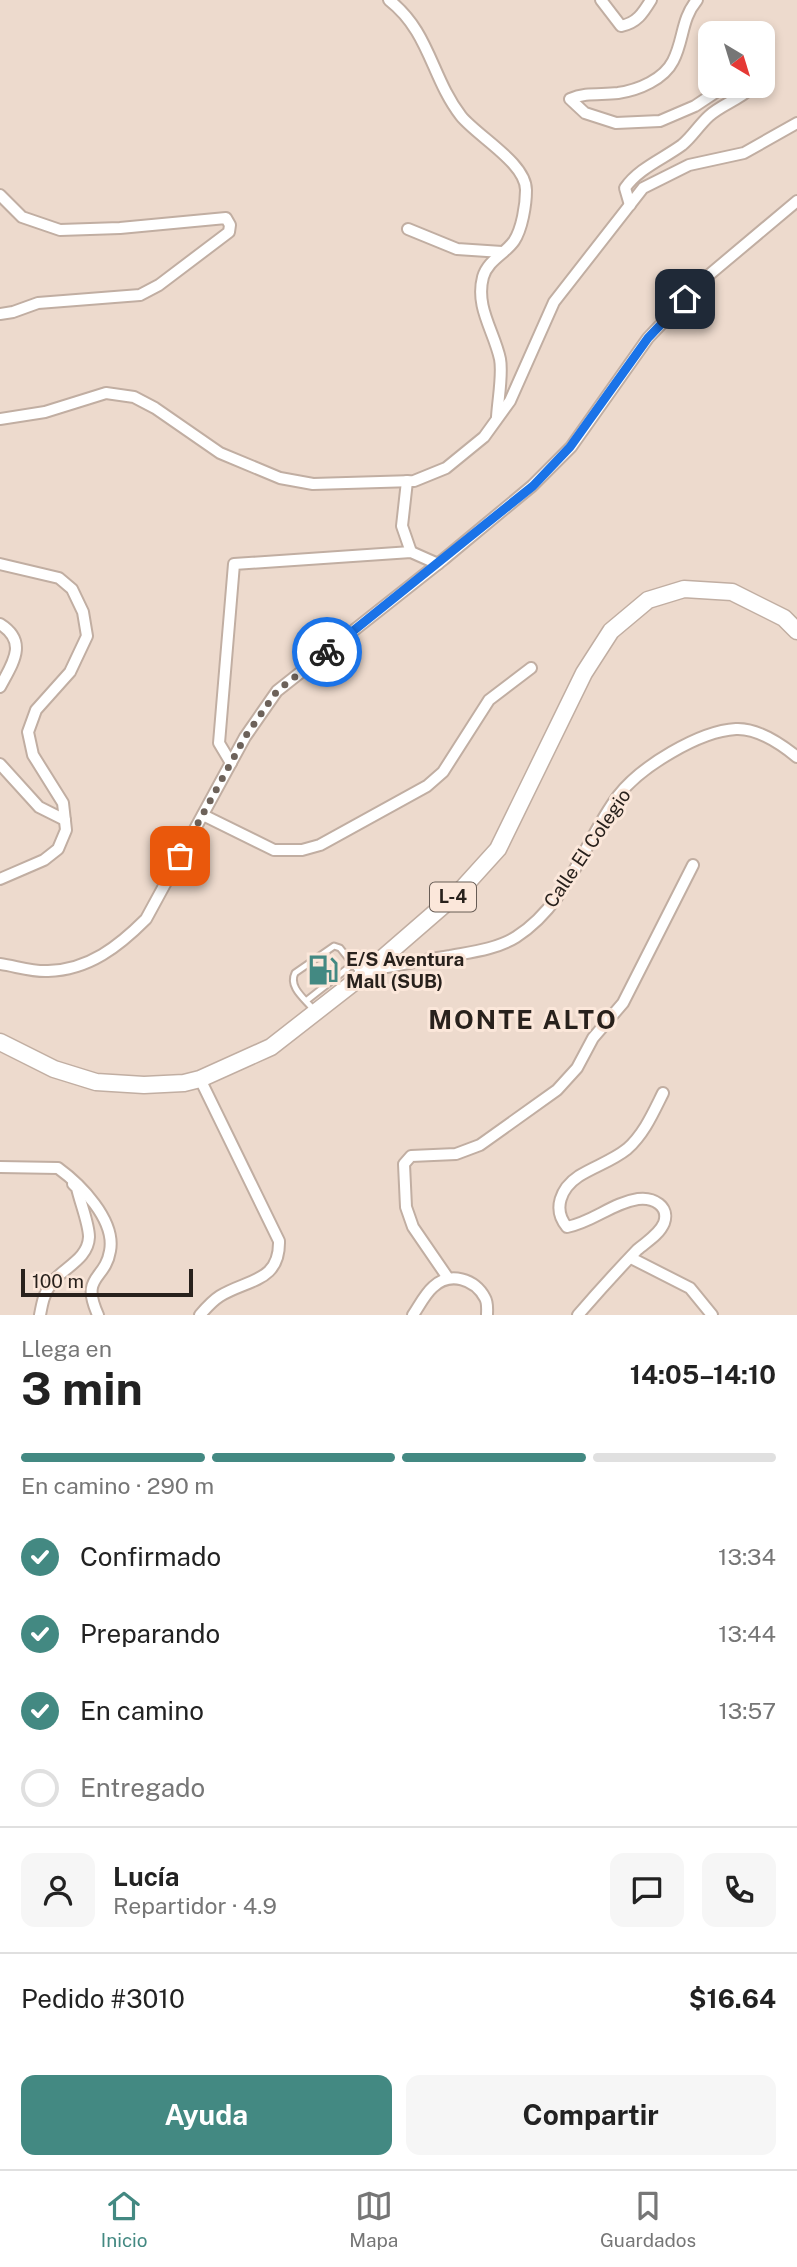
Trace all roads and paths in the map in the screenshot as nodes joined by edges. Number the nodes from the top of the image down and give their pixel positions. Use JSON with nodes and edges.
{"nodes":[{"id":1,"x":389,"y":0,"type":"edge"},
{"id":2,"x":601,"y":0,"type":"edge"},
{"id":3,"x":651,"y":0,"type":"edge"},
{"id":4,"x":697,"y":0,"type":"edge"},
{"id":5,"x":707,"y":98,"type":"edge"},
{"id":6,"x":736,"y":98,"type":"edge"},
{"id":7,"x":797,"y":123,"type":"edge"},
{"id":8,"x":0,"y":195,"type":"edge"},
{"id":9,"x":797,"y":201,"type":"edge"},
{"id":10,"x":630,"y":205,"type":"junction"},
{"id":11,"x":408,"y":229,"type":"dead end"},
{"id":12,"x":502,"y":252,"type":"junction"},
{"id":13,"x":0,"y":314,"type":"edge"},
{"id":14,"x":0,"y":419,"type":"edge"},
{"id":15,"x":496,"y":420,"type":"junction"},
{"id":16,"x":407,"y":481,"type":"junction"},
{"id":17,"x":411,"y":552,"type":"junction"},
{"id":18,"x":0,"y":564,"type":"edge"},
{"id":19,"x":438,"y":564,"type":"junction"},
{"id":20,"x":3,"y":627,"type":"edge"},
{"id":21,"x":797,"y":631,"type":"edge"},
{"id":22,"x":531,"y":668,"type":"dead end"},
{"id":23,"x":0,"y":687,"type":"edge"},
{"id":24,"x":797,"y":758,"type":"edge"},
{"id":25,"x":231,"y":763,"type":"junction"},
{"id":26,"x":0,"y":764,"type":"edge"},
{"id":27,"x":202,"y":815,"type":"junction"},
{"id":28,"x":65,"y":820,"type":"junction"},
{"id":29,"x":693,"y":865,"type":"dead end"},
{"id":30,"x":0,"y":878,"type":"edge"},
{"id":31,"x":0,"y":964,"type":"edge"},
{"id":32,"x":361,"y":970,"type":"junction"},
{"id":33,"x":311,"y":1006,"type":"junction"},
{"id":34,"x":0,"y":1042,"type":"edge"},
{"id":35,"x":200,"y":1079,"type":"junction"},
{"id":36,"x":663,"y":1093,"type":"dead end"},
{"id":37,"x":0,"y":1167,"type":"edge"},
{"id":38,"x":70,"y":1179,"type":"junction"},
{"id":39,"x":631,"y":1258,"type":"junction"},
{"id":40,"x":448,"y":1278,"type":"junction"},
{"id":41,"x":40,"y":1315,"type":"edge"},
{"id":42,"x":98,"y":1315,"type":"edge"},
{"id":43,"x":200,"y":1315,"type":"edge"},
{"id":44,"x":413,"y":1315,"type":"edge"},
{"id":45,"x":487,"y":1315,"type":"edge"},
{"id":46,"x":578,"y":1315,"type":"edge"},
{"id":47,"x":712,"y":1315,"type":"edge"}],
"edges":[{"from":1,"to":12,"type":"street"},
{"from":2,"to":3,"type":"street"},
{"from":4,"to":5,"type":"street"},
{"from":6,"to":10,"type":"street"},
{"from":7,"to":10,"type":"street"},
{"from":8,"to":13,"type":"street"},
{"from":9,"to":19,"type":"street"},
{"from":10,"to":15,"type":"street"},
{"from":11,"to":12,"type":"street"},
{"from":12,"to":15,"type":"street"},
{"from":14,"to":16,"type":"street"},
{"from":15,"to":16,"type":"street"},
{"from":16,"to":17,"type":"street"},
{"from":17,"to":19,"type":"street"},
{"from":17,"to":25,"type":"street"},
{"from":18,"to":28,"type":"street"},
{"from":19,"to":25,"type":"street"},
{"from":20,"to":23,"type":"street"},
{"from":21,"to":32,"type":"main road","number":"L-4"},
{"from":22,"to":27,"type":"street"},
{"from":24,"to":32,"type":"street","name":"Calle El Colegio"},
{"from":25,"to":27,"type":"street"},
{"from":26,"to":28,"type":"street"},
{"from":27,"to":31,"type":"street"},
{"from":28,"to":30,"type":"street"},
{"from":29,"to":40,"type":"street"},
{"from":32,"to":33,"type":"main road","number":"L-4"},
{"from":32,"to":33,"type":"lane"},
{"from":33,"to":35,"type":"main road","number":"L-4"},
{"from":34,"to":35,"type":"main road","number":"L-4"},
{"from":35,"to":43,"type":"street"},
{"from":36,"to":39,"type":"street"},
{"from":37,"to":38,"type":"street"},
{"from":38,"to":41,"type":"street"},
{"from":38,"to":42,"type":"street"},
{"from":39,"to":46,"type":"street"},
{"from":39,"to":47,"type":"street"},
{"from":40,"to":44,"type":"street"},
{"from":40,"to":45,"type":"street"}]}
